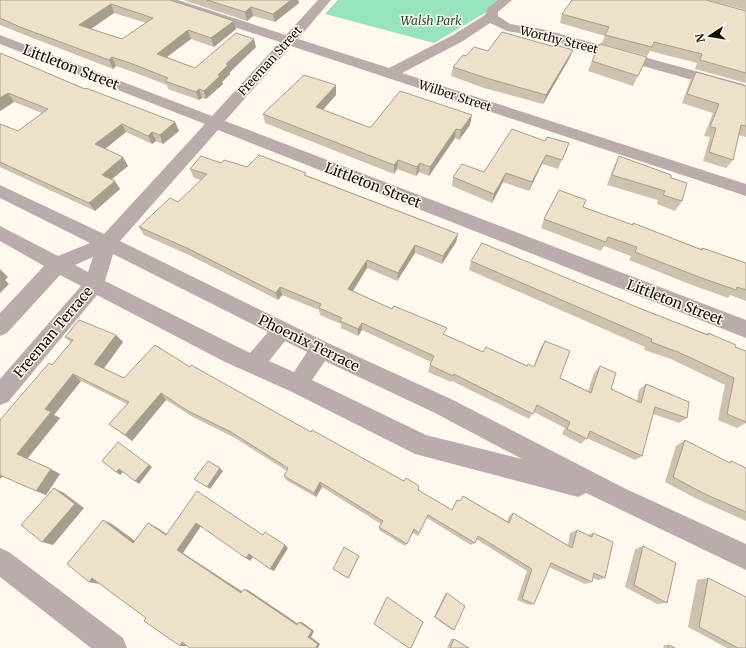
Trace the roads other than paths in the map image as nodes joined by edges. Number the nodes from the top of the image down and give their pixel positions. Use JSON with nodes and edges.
{"nodes":[{"id":1,"x":165,"y":0,"type":"edge"},
{"id":2,"x":325,"y":0,"type":"edge"},
{"id":3,"x":506,"y":0,"type":"edge"},
{"id":4,"x":490,"y":17,"type":"junction"},
{"id":5,"x":0,"y":39,"type":"edge"},
{"id":6,"x":288,"y":41,"type":"junction"},
{"id":7,"x":389,"y":74,"type":"junction"},
{"id":8,"x":746,"y":90,"type":"edge"},
{"id":9,"x":216,"y":123,"type":"junction"},
{"id":10,"x":746,"y":190,"type":"edge"},
{"id":11,"x":0,"y":191,"type":"edge"},
{"id":12,"x":0,"y":233,"type":"edge"},
{"id":13,"x":107,"y":243,"type":"junction"},
{"id":14,"x":57,"y":264,"type":"junction"},
{"id":15,"x":94,"y":284,"type":"junction"},
{"id":16,"x":0,"y":327,"type":"edge"},
{"id":17,"x":746,"y":329,"type":"edge"},
{"id":18,"x":282,"y":330,"type":"junction"},
{"id":19,"x":321,"y":350,"type":"junction"},
{"id":20,"x":253,"y":365,"type":"junction"},
{"id":21,"x":298,"y":384,"type":"junction"},
{"id":22,"x":0,"y":395,"type":"edge"},
{"id":23,"x":616,"y":496,"type":"junction"},
{"id":24,"x":746,"y":557,"type":"edge"},
{"id":25,"x":0,"y":561,"type":"edge"},
{"id":26,"x":113,"y":648,"type":"edge"}],
"edges":[{"from":1,"to":6,"type":"street","name":"Wilber Street"},
{"from":2,"to":6,"type":"street","name":"Freeman Street"},
{"from":3,"to":4,"type":"street"},
{"from":4,"to":7,"type":"street"},
{"from":4,"to":8,"type":"street","name":"Worthy Street"},
{"from":5,"to":9,"type":"street","name":"Littleton Street"},
{"from":6,"to":7,"type":"street","name":"Wilber Street"},
{"from":6,"to":9,"type":"street","name":"Freeman Street"},
{"from":7,"to":10,"type":"street","name":"Wilber Street"},
{"from":9,"to":13,"type":"street","name":"Freeman Terrace"},
{"from":9,"to":17,"type":"street","name":"Littleton Street"},
{"from":11,"to":13,"type":"street","name":"Phoenix Terrace"},
{"from":12,"to":14,"type":"street","name":"Phoenix Terrace"},
{"from":13,"to":14,"type":"street","name":"Freeman Terrace"},
{"from":13,"to":15,"type":"street","name":"Freeman Terrace"},
{"from":13,"to":18,"type":"street","name":"Phoenix Terrace"},
{"from":14,"to":15,"type":"street","name":"Phoenix Terrace"},
{"from":14,"to":16,"type":"street","name":"Freeman Terrace"},
{"from":15,"to":20,"type":"street","name":"Phoenix Terrace"},
{"from":15,"to":22,"type":"street","name":"Freeman Terrace"},
{"from":18,"to":19,"type":"street","name":"Phoenix Terrace"},
{"from":18,"to":20,"type":"street"},
{"from":19,"to":21,"type":"street"},
{"from":19,"to":23,"type":"street","name":"Phoenix Terrace"},
{"from":20,"to":21,"type":"street","name":"Phoenix Terrace"},
{"from":21,"to":23,"type":"street","name":"Phoenix Terrace"},
{"from":23,"to":24,"type":"street","name":"Phoenix Terrace"},
{"from":25,"to":26,"type":"street"}]}
